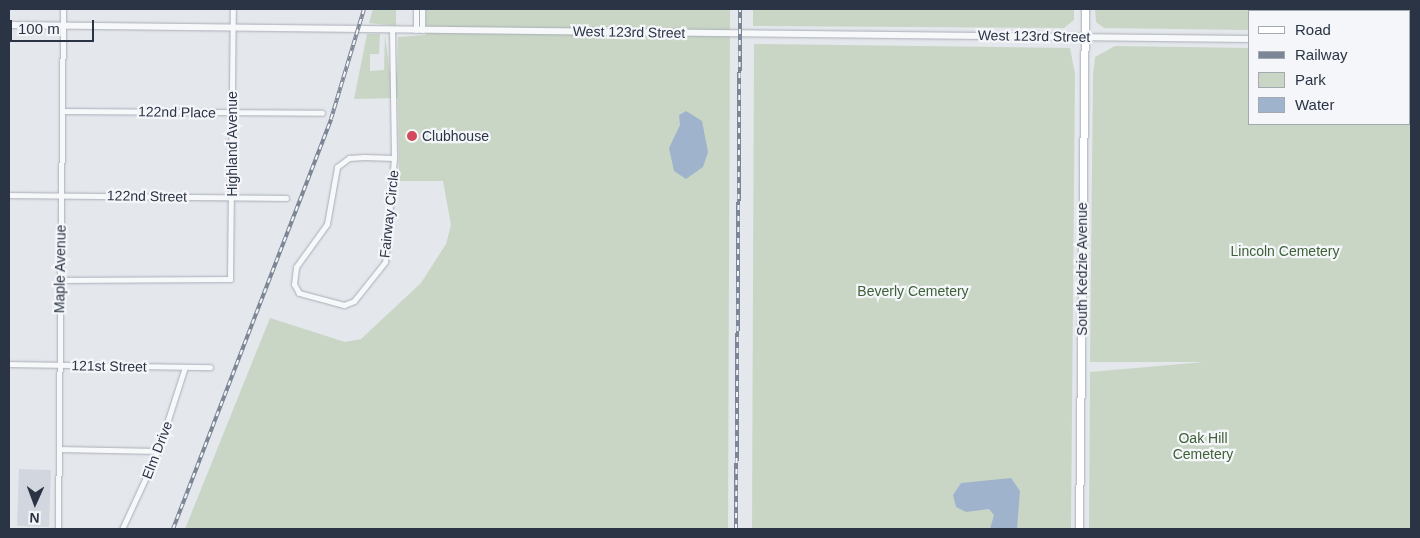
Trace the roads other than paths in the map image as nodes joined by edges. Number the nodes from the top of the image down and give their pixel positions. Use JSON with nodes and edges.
{"nodes":[{"id":1,"x":63,"y":9,"type":"edge"},
{"id":2,"x":233,"y":9,"type":"edge"},
{"id":3,"x":416,"y":9,"type":"edge"},
{"id":4,"x":422,"y":9,"type":"edge"},
{"id":5,"x":1085,"y":9,"type":"edge"},
{"id":6,"x":9,"y":25,"type":"edge"},
{"id":7,"x":63,"y":26,"type":"junction"},
{"id":8,"x":233,"y":28,"type":"junction"},
{"id":9,"x":392,"y":29,"type":"junction"},
{"id":10,"x":419,"y":30,"type":"junction"},
{"id":11,"x":1084,"y":36,"type":"junction"},
{"id":12,"x":1248,"y":39,"type":"edge"},
{"id":13,"x":62,"y":110,"type":"junction"},
{"id":14,"x":232,"y":113,"type":"junction"},
{"id":15,"x":322,"y":113,"type":"dead end"},
{"id":16,"x":394,"y":158,"type":"junction"},
{"id":17,"x":9,"y":195,"type":"edge"},
{"id":18,"x":61,"y":196,"type":"junction"},
{"id":19,"x":231,"y":198,"type":"junction"},
{"id":20,"x":286,"y":198,"type":"dead end"},
{"id":21,"x":60,"y":280,"type":"junction"},
{"id":22,"x":9,"y":364,"type":"edge"},
{"id":23,"x":59,"y":365,"type":"junction"},
{"id":24,"x":185,"y":367,"type":"junction"},
{"id":25,"x":210,"y":367,"type":"dead end"},
{"id":26,"x":59,"y":450,"type":"junction"},
{"id":27,"x":158,"y":451,"type":"junction"},
{"id":28,"x":58,"y":529,"type":"edge"},
{"id":29,"x":122,"y":529,"type":"edge"},
{"id":30,"x":1080,"y":529,"type":"edge"}],
"edges":[{"from":1,"to":7,"type":"street","name":"Maple Avenue"},
{"from":2,"to":8,"type":"street","name":"Highland Avenue"},
{"from":3,"to":10,"type":"street"},
{"from":4,"to":10,"type":"street"},
{"from":5,"to":11,"type":"main road","name":"South Kedzie Avenue"},
{"from":6,"to":7,"type":"street","name":"West 123rd Street"},
{"from":7,"to":8,"type":"street","name":"West 123rd Street"},
{"from":7,"to":13,"type":"street","name":"Maple Avenue"},
{"from":8,"to":9,"type":"street","name":"West 123rd Street"},
{"from":8,"to":14,"type":"street","name":"Highland Avenue"},
{"from":9,"to":10,"type":"street","name":"West 123rd Street"},
{"from":9,"to":16,"type":"street","name":"Fairway Circle"},
{"from":10,"to":11,"type":"street","name":"West 123rd Street"},
{"from":11,"to":12,"type":"street","name":"West 123rd Street"},
{"from":11,"to":30,"type":"main road","name":"South Kedzie Avenue"},
{"from":13,"to":14,"type":"street","name":"122nd Place"},
{"from":13,"to":18,"type":"street","name":"Maple Avenue"},
{"from":14,"to":15,"type":"street","name":"122nd Place"},
{"from":14,"to":19,"type":"street","name":"Highland Avenue"},
{"from":16,"to":16,"type":"street","name":"Fairway Circle"},
{"from":17,"to":18,"type":"street","name":"122nd Street"},
{"from":18,"to":19,"type":"street","name":"122nd Street"},
{"from":18,"to":21,"type":"street","name":"Maple Avenue"},
{"from":19,"to":20,"type":"street","name":"122nd Street"},
{"from":19,"to":21,"type":"street","name":"Highland Avenue"},
{"from":21,"to":23,"type":"street","name":"Maple Avenue"},
{"from":22,"to":23,"type":"street","name":"121st Street"},
{"from":23,"to":24,"type":"street","name":"121st Street"},
{"from":23,"to":26,"type":"street","name":"Maple Avenue"},
{"from":24,"to":25,"type":"street","name":"121st Street"},
{"from":24,"to":27,"type":"street","name":"Elm Drive"},
{"from":26,"to":27,"type":"street"},
{"from":26,"to":28,"type":"street","name":"Maple Avenue"},
{"from":27,"to":29,"type":"street","name":"Elm Drive"}]}
